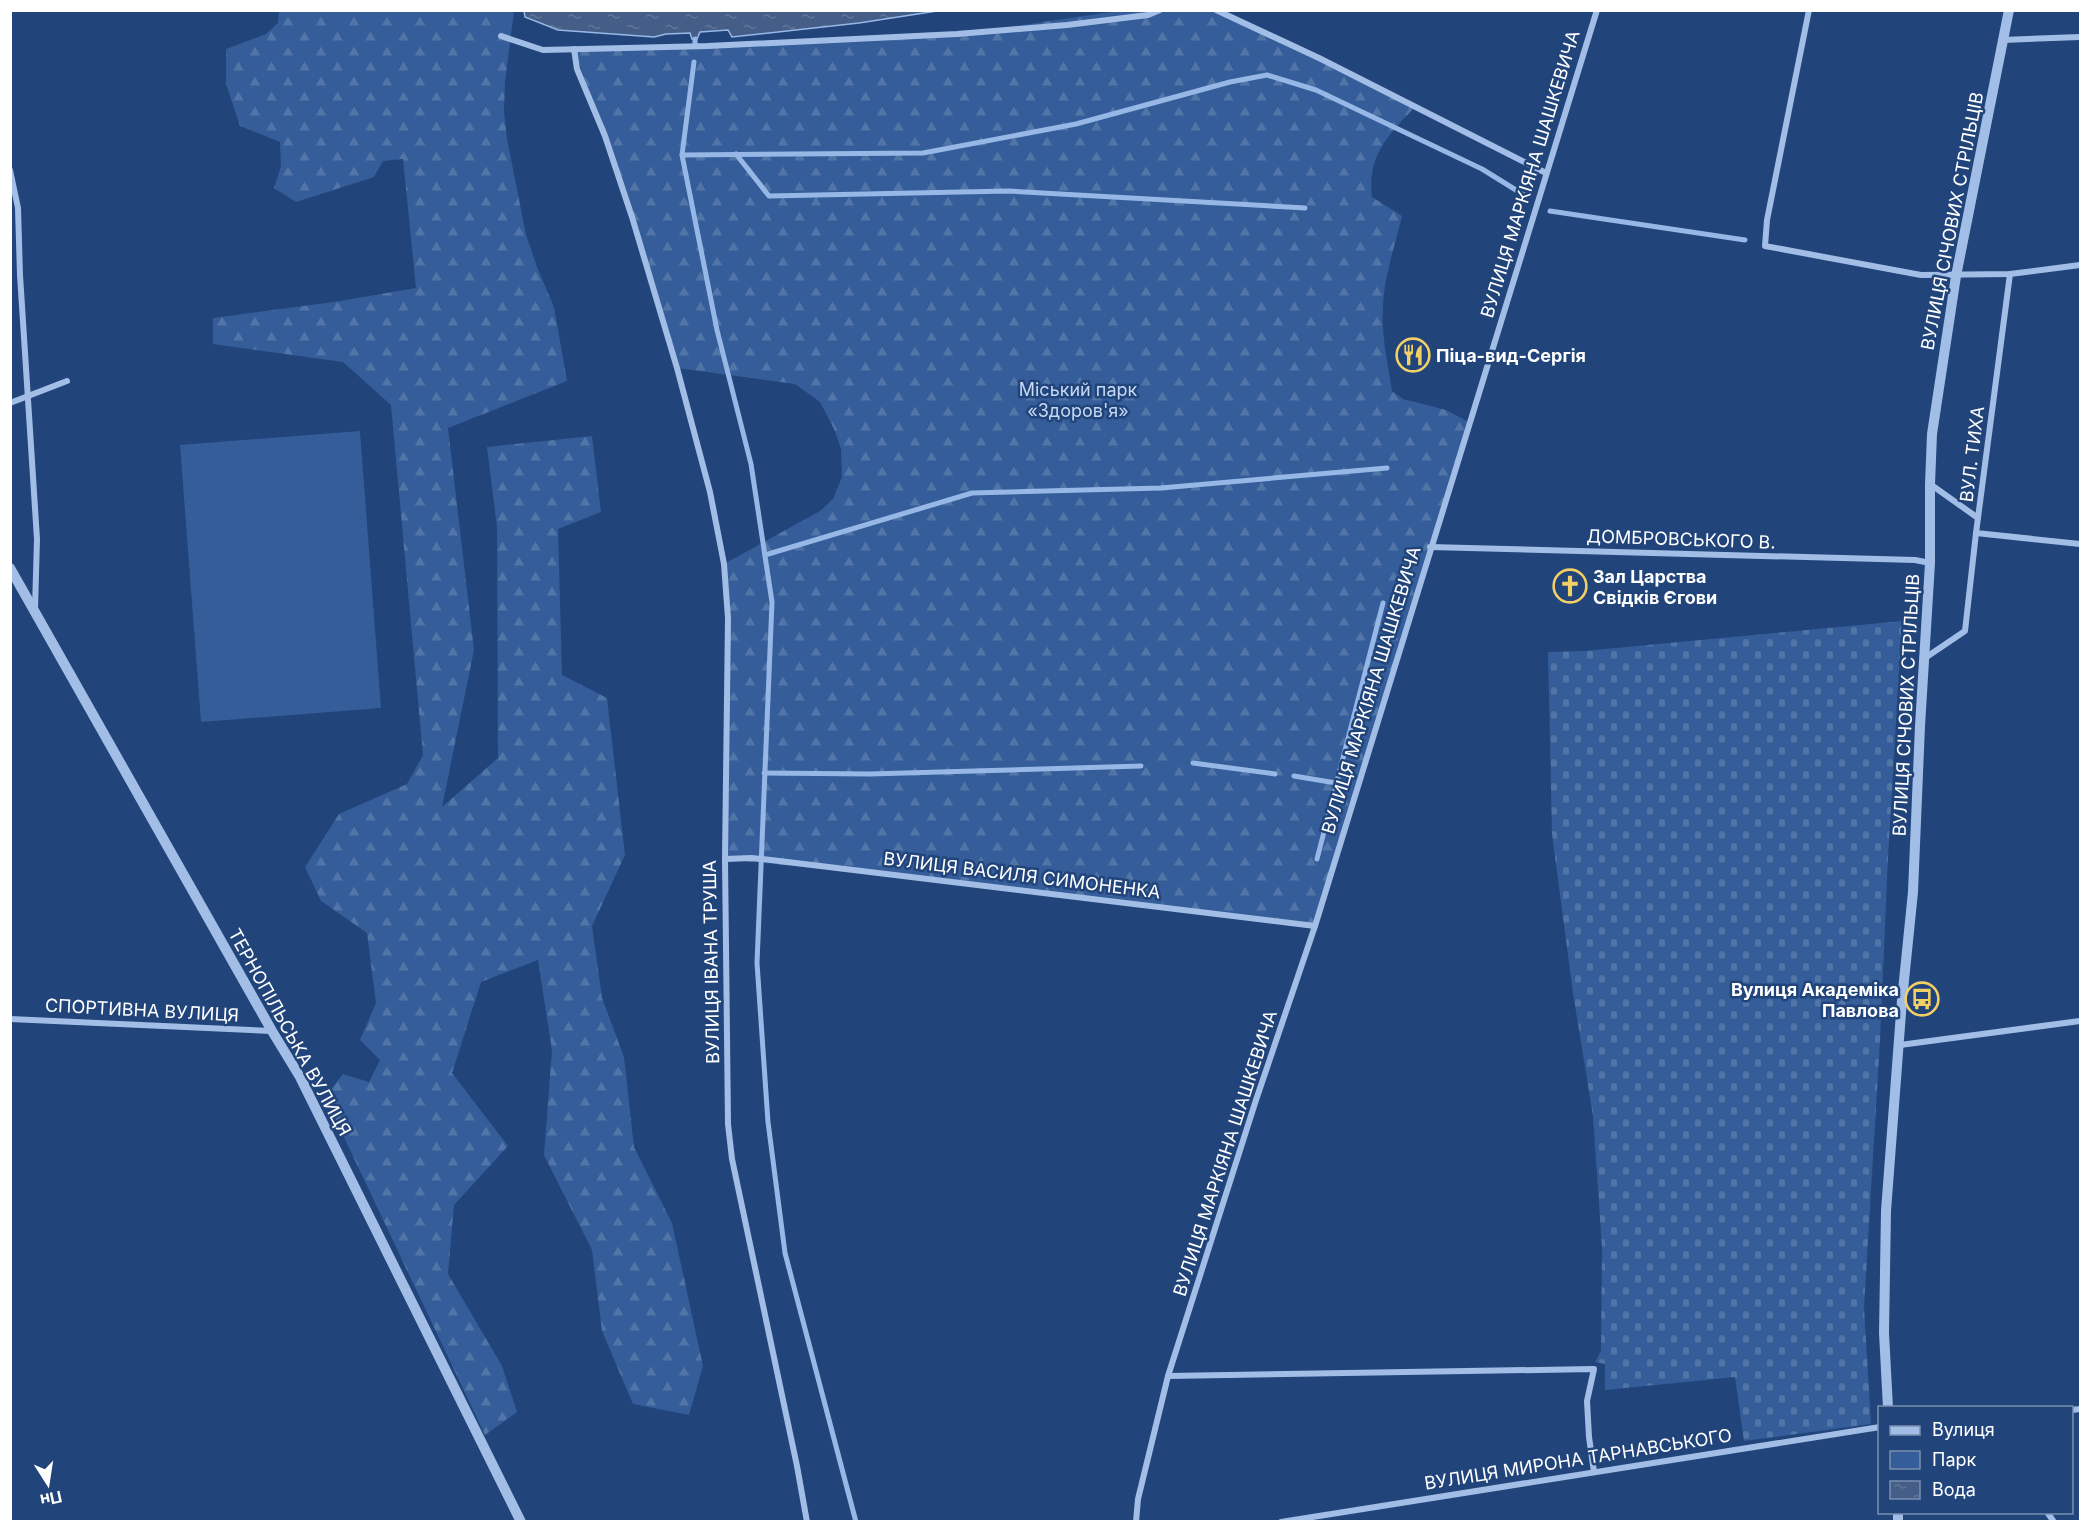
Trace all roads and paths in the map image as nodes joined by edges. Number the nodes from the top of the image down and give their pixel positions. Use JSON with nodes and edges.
{"nodes":[{"id":1,"x":1160,"y":10,"type":"edge"},
{"id":2,"x":1216,"y":10,"type":"edge"},
{"id":3,"x":1597,"y":10,"type":"edge"},
{"id":4,"x":1809,"y":10,"type":"edge"},
{"id":5,"x":2009,"y":10,"type":"edge"},
{"id":6,"x":501,"y":36,"type":"dead end"},
{"id":7,"x":2080,"y":37,"type":"edge"},
{"id":8,"x":2003,"y":40,"type":"junction"},
{"id":9,"x":574,"y":49,"type":"junction"},
{"id":10,"x":10,"y":170,"type":"edge"},
{"id":11,"x":1546,"y":173,"type":"junction"},
{"id":12,"x":2080,"y":265,"type":"edge"},
{"id":13,"x":2010,"y":274,"type":"junction"},
{"id":14,"x":1956,"y":276,"type":"junction"},
{"id":15,"x":67,"y":381,"type":"dead end"},
{"id":16,"x":27,"y":396,"type":"junction"},
{"id":17,"x":10,"y":403,"type":"edge"},
{"id":18,"x":1930,"y":484,"type":"junction"},
{"id":19,"x":1978,"y":518,"type":"junction"},
{"id":20,"x":1976,"y":533,"type":"junction"},
{"id":21,"x":2080,"y":544,"type":"edge"},
{"id":22,"x":1430,"y":547,"type":"junction"},
{"id":23,"x":1930,"y":563,"type":"junction"},
{"id":24,"x":10,"y":568,"type":"edge"},
{"id":25,"x":35,"y":612,"type":"junction"},
{"id":26,"x":1925,"y":658,"type":"junction"},
{"id":27,"x":725,"y":859,"type":"junction"},
{"id":28,"x":1315,"y":926,"type":"junction"},
{"id":29,"x":10,"y":1019,"type":"edge"},
{"id":30,"x":2080,"y":1021,"type":"edge"},
{"id":31,"x":272,"y":1031,"type":"junction"},
{"id":32,"x":1900,"y":1045,"type":"junction"},
{"id":33,"x":1168,"y":1376,"type":"junction"},
{"id":34,"x":1888,"y":1406,"type":"edge"},
{"id":35,"x":1878,"y":1427,"type":"edge"},
{"id":36,"x":1594,"y":1472,"type":"junction"},
{"id":37,"x":521,"y":1521,"type":"edge"},
{"id":38,"x":807,"y":1521,"type":"edge"},
{"id":39,"x":1136,"y":1521,"type":"edge"},
{"id":40,"x":1281,"y":1521,"type":"edge"}],
"edges":[{"from":1,"to":9,"type":"street"},
{"from":2,"to":11,"type":"street"},
{"from":3,"to":11,"type":"street","name":"ВУЛИЦЯ МАРКІЯНА ШАШКЕВИЧА"},
{"from":4,"to":14,"type":"street"},
{"from":5,"to":8,"type":"street","name":"ВУЛИЦЯ СІЧОВИХ СТРІЛЬЦІВ"},
{"from":6,"to":9,"type":"street"},
{"from":7,"to":8,"type":"street"},
{"from":8,"to":14,"type":"street","name":"ВУЛИЦЯ СІЧОВИХ СТРІЛЬЦІВ"},
{"from":9,"to":27,"type":"street","name":"ВУЛИЦЯ ІВАНА ТРУША"},
{"from":10,"to":16,"type":"street"},
{"from":11,"to":22,"type":"street","name":"ВУЛИЦЯ МАРКІЯНА ШАШКЕВИЧА"},
{"from":12,"to":13,"type":"street"},
{"from":13,"to":14,"type":"street"},
{"from":13,"to":19,"type":"street","name":"ВУЛ. ТИХА"},
{"from":14,"to":18,"type":"street","name":"ВУЛИЦЯ СІЧОВИХ СТРІЛЬЦІВ"},
{"from":15,"to":16,"type":"street"},
{"from":16,"to":17,"type":"street"},
{"from":16,"to":25,"type":"street"},
{"from":18,"to":19,"type":"street"},
{"from":18,"to":23,"type":"street","name":"ВУЛИЦЯ СІЧОВИХ СТРІЛЬЦІВ"},
{"from":19,"to":20,"type":"street","name":"ВУЛ. ТИХА"},
{"from":20,"to":21,"type":"street"},
{"from":20,"to":26,"type":"street","name":"ВУЛ. ТИХА"},
{"from":22,"to":23,"type":"street","name":"ДОМБРОВСЬКОГО В."},
{"from":22,"to":28,"type":"street","name":"ВУЛИЦЯ МАРКІЯНА ШАШКЕВИЧА"},
{"from":23,"to":26,"type":"street","name":"ВУЛИЦЯ СІЧОВИХ СТРІЛЬЦІВ"},
{"from":24,"to":25,"type":"street","name":"ТЕРНОПІЛЬСЬКА ВУЛИЦЯ"},
{"from":25,"to":31,"type":"street","name":"ТЕРНОПІЛЬСЬКА ВУЛИЦЯ"},
{"from":26,"to":32,"type":"street","name":"ВУЛИЦЯ СІЧОВИХ СТРІЛЬЦІВ"},
{"from":27,"to":28,"type":"street","name":"ВУЛИЦЯ ВАСИЛЯ СИМОНЕНКА"},
{"from":27,"to":38,"type":"street","name":"ВУЛИЦЯ ІВАНА ТРУША"},
{"from":28,"to":33,"type":"street","name":"ВУЛИЦЯ МАРКІЯНА ШАШКЕВИЧА"},
{"from":29,"to":31,"type":"street","name":"СПОРТИВНА ВУЛИЦЯ"},
{"from":30,"to":32,"type":"street"},
{"from":31,"to":37,"type":"street","name":"ТЕРНОПІЛЬСЬКА ВУЛИЦЯ"},
{"from":32,"to":34,"type":"street","name":"ВУЛИЦЯ СІЧОВИХ СТРІЛЬЦІВ"},
{"from":33,"to":36,"type":"street"},
{"from":33,"to":39,"type":"street","name":"ВУЛИЦЯ МАРКІЯНА ШАШКЕВИЧА"},
{"from":35,"to":36,"type":"street","name":"ВУЛИЦЯ МИРОНА ТАРНАВСЬКОГО"},
{"from":36,"to":40,"type":"street","name":"ВУЛИЦЯ МИРОНА ТАРНАВСЬКОГО"}]}
